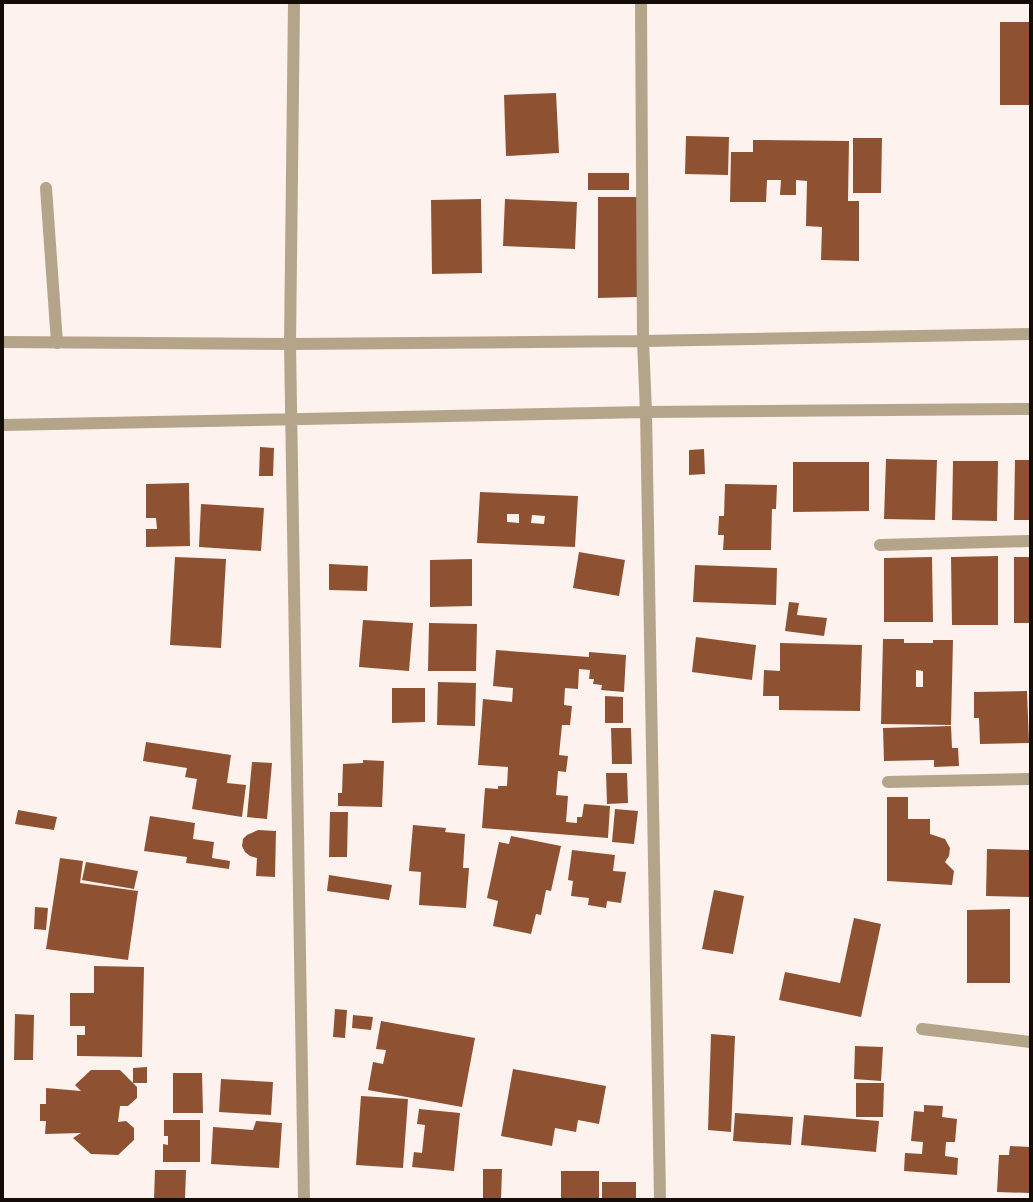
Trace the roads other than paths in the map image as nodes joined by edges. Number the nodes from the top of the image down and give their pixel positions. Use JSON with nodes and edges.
{"nodes":[{"id":1,"x":294,"y":3,"type":"edge"},
{"id":2,"x":641,"y":3,"type":"edge"},
{"id":3,"x":46,"y":188,"type":"dead end"},
{"id":4,"x":1030,"y":334,"type":"edge"},
{"id":5,"x":643,"y":341,"type":"junction"},
{"id":6,"x":3,"y":342,"type":"edge"},
{"id":7,"x":57,"y":342,"type":"junction"},
{"id":8,"x":290,"y":344,"type":"junction"},
{"id":9,"x":1030,"y":409,"type":"edge"},
{"id":10,"x":646,"y":412,"type":"junction"},
{"id":11,"x":293,"y":418,"type":"junction"},
{"id":12,"x":3,"y":425,"type":"edge"},
{"id":13,"x":1030,"y":541,"type":"edge"},
{"id":14,"x":880,"y":545,"type":"dead end"},
{"id":15,"x":1030,"y":779,"type":"edge"},
{"id":16,"x":888,"y":782,"type":"dead end"},
{"id":17,"x":922,"y":1029,"type":"dead end"},
{"id":18,"x":1030,"y":1042,"type":"edge"},
{"id":19,"x":304,"y":1199,"type":"edge"},
{"id":20,"x":660,"y":1199,"type":"edge"}],
"edges":[{"from":1,"to":8,"type":"street"},
{"from":2,"to":5,"type":"street"},
{"from":3,"to":7,"type":"street"},
{"from":4,"to":5,"type":"street"},
{"from":5,"to":8,"type":"street"},
{"from":5,"to":10,"type":"street"},
{"from":6,"to":7,"type":"street"},
{"from":7,"to":8,"type":"street"},
{"from":8,"to":11,"type":"street"},
{"from":9,"to":10,"type":"street"},
{"from":10,"to":11,"type":"street"},
{"from":10,"to":20,"type":"street"},
{"from":11,"to":12,"type":"street"},
{"from":11,"to":19,"type":"street"},
{"from":13,"to":14,"type":"street"},
{"from":15,"to":16,"type":"street"},
{"from":17,"to":18,"type":"street"}]}
